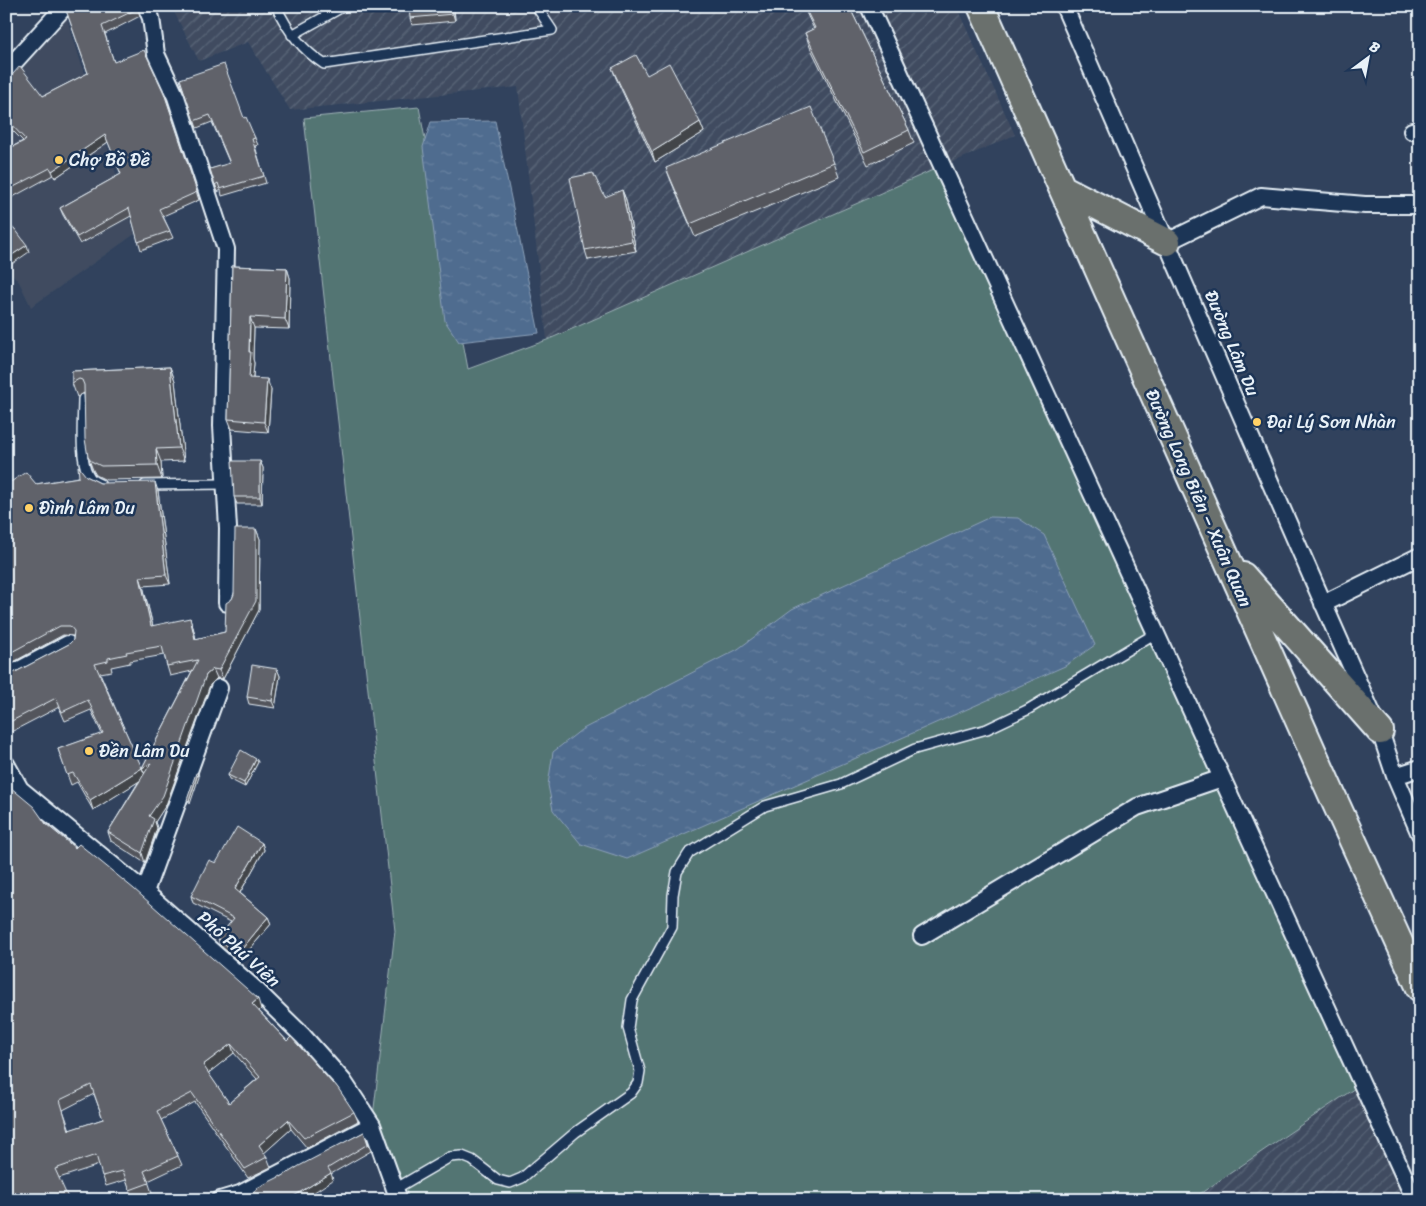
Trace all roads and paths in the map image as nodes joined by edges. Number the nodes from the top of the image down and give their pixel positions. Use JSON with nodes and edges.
{"nodes":[{"id":1,"x":65,"y":6,"type":"edge"},
{"id":2,"x":146,"y":6,"type":"edge"},
{"id":3,"x":276,"y":6,"type":"edge"},
{"id":4,"x":344,"y":6,"type":"edge"},
{"id":5,"x":536,"y":6,"type":"edge"},
{"id":6,"x":869,"y":6,"type":"edge"},
{"id":7,"x":981,"y":6,"type":"edge"},
{"id":8,"x":1064,"y":6,"type":"edge"},
{"id":9,"x":292,"y":35,"type":"junction"},
{"id":10,"x":6,"y":70,"type":"edge"},
{"id":11,"x":1062,"y":188,"type":"junction"},
{"id":12,"x":1420,"y":205,"type":"edge"},
{"id":13,"x":1167,"y":242,"type":"junction"},
{"id":14,"x":83,"y":399,"type":"edge"},
{"id":15,"x":224,"y":484,"type":"junction"},
{"id":16,"x":139,"y":485,"type":"edge"},
{"id":17,"x":114,"y":486,"type":"edge"},
{"id":18,"x":1420,"y":556,"type":"edge"},
{"id":19,"x":1225,"y":557,"type":"junction"},
{"id":20,"x":227,"y":603,"type":"edge"},
{"id":21,"x":1323,"y":604,"type":"junction"},
{"id":22,"x":1156,"y":633,"type":"junction"},
{"id":23,"x":68,"y":644,"type":"edge"},
{"id":24,"x":6,"y":677,"type":"edge"},
{"id":25,"x":219,"y":688,"type":"dead end"},
{"id":26,"x":1380,"y":731,"type":"junction"},
{"id":27,"x":6,"y":764,"type":"edge"},
{"id":28,"x":1420,"y":768,"type":"edge"},
{"id":29,"x":1395,"y":776,"type":"junction"},
{"id":30,"x":1222,"y":778,"type":"junction"},
{"id":31,"x":1420,"y":834,"type":"edge"},
{"id":32,"x":145,"y":892,"type":"junction"},
{"id":33,"x":922,"y":936,"type":"dead end"},
{"id":34,"x":1420,"y":988,"type":"edge"},
{"id":35,"x":372,"y":1125,"type":"junction"},
{"id":36,"x":397,"y":1194,"type":"edge"},
{"id":37,"x":220,"y":1200,"type":"edge"},
{"id":38,"x":1415,"y":1200,"type":"edge"}],
"edges":[{"from":1,"to":10,"type":"street"},
{"from":2,"to":15,"type":"street"},
{"from":3,"to":9,"type":"lane"},
{"from":4,"to":9,"type":"lane"},
{"from":5,"to":9,"type":"lane"},
{"from":6,"to":22,"type":"street"},
{"from":7,"to":11,"type":"main road","name":"Đường Long Biên – Xuân Quan"},
{"from":8,"to":13,"type":"street","name":"Đường Lâm Du"},
{"from":11,"to":13,"type":"main road"},
{"from":11,"to":19,"type":"main road","name":"Đường Long Biên – Xuân Quan"},
{"from":12,"to":13,"type":"street"},
{"from":13,"to":21,"type":"street","name":"Đường Lâm Du"},
{"from":14,"to":17,"type":"lane"},
{"from":15,"to":16,"type":"lane"},
{"from":15,"to":20,"type":"street"},
{"from":18,"to":21,"type":"street"},
{"from":19,"to":26,"type":"main road"},
{"from":19,"to":34,"type":"main road","name":"Đường Long Biên – Xuân Quan"},
{"from":21,"to":26,"type":"street","name":"Đường Lâm Du"},
{"from":22,"to":30,"type":"street"},
{"from":22,"to":36,"type":"lane"},
{"from":23,"to":24,"type":"street"},
{"from":25,"to":32,"type":"street"},
{"from":26,"to":29,"type":"street","name":"Đường Lâm Du"},
{"from":27,"to":32,"type":"street","name":"Phố Phú Viên"},
{"from":28,"to":29,"type":"street"},
{"from":29,"to":31,"type":"street","name":"Đường Lâm Du"},
{"from":30,"to":33,"type":"street"},
{"from":30,"to":38,"type":"street"},
{"from":32,"to":35,"type":"street","name":"Phố Phú Viên"},
{"from":35,"to":36,"type":"street","name":"Phố Phú Viên"},
{"from":35,"to":37,"type":"street"}]}
